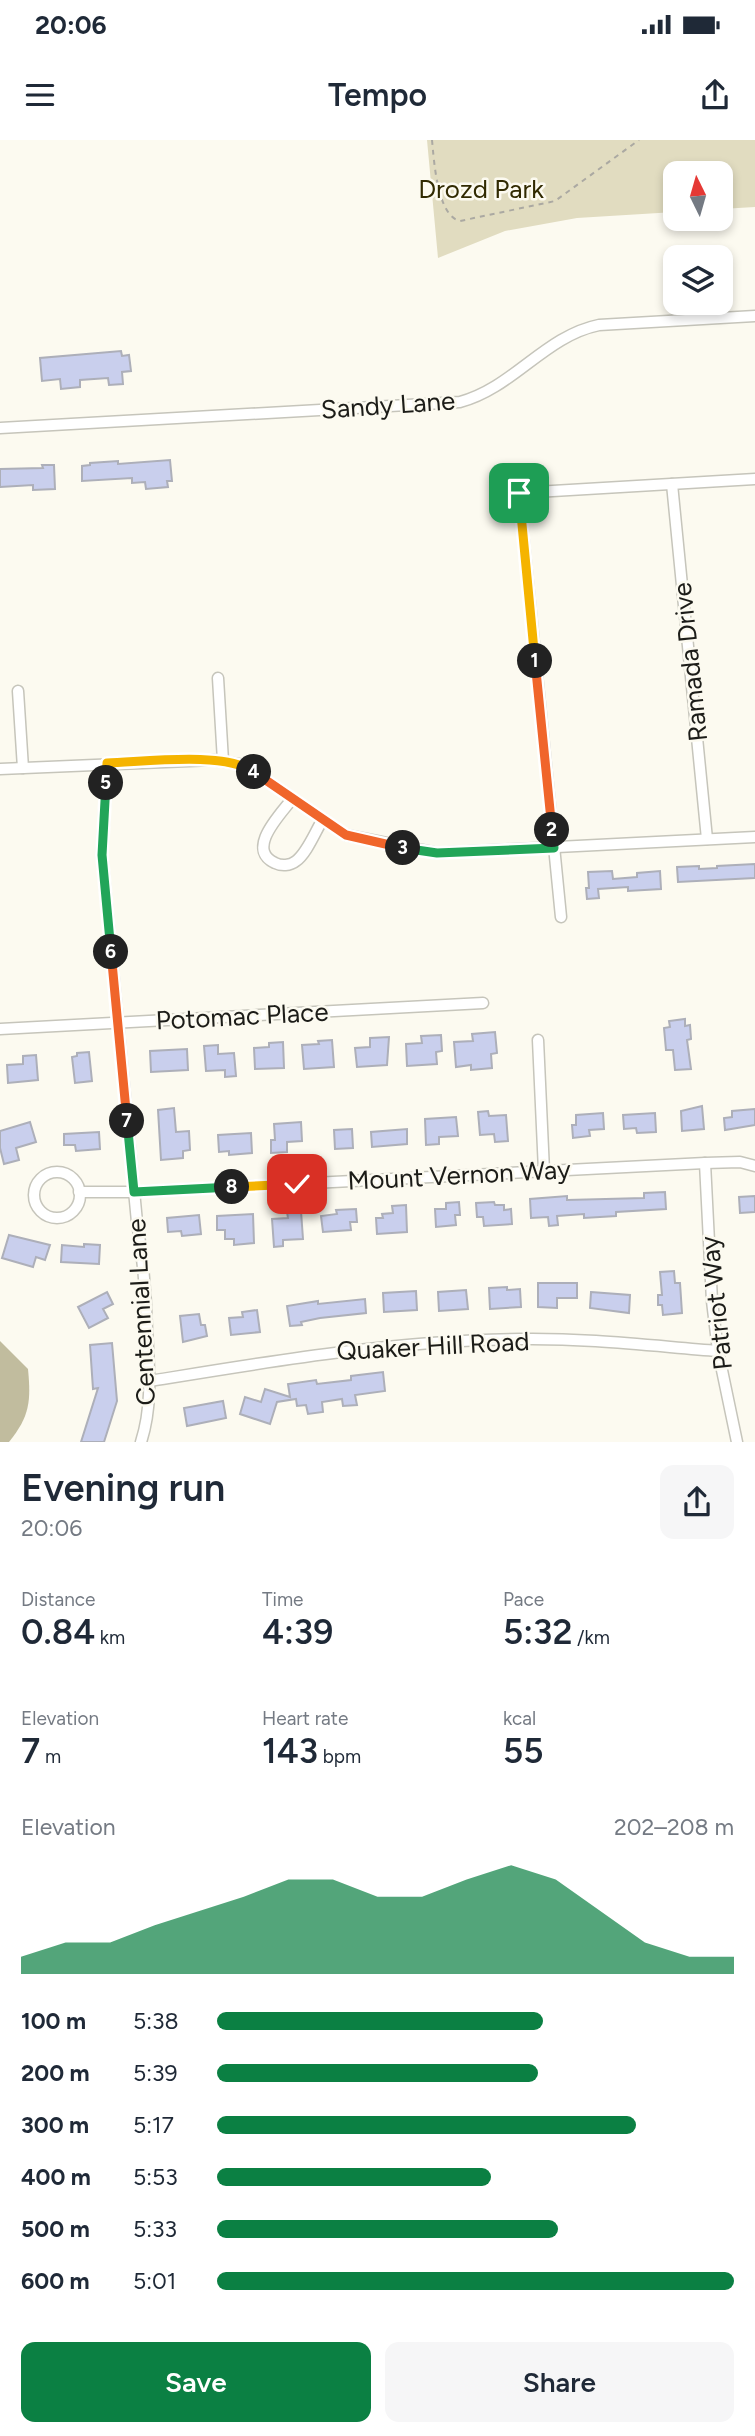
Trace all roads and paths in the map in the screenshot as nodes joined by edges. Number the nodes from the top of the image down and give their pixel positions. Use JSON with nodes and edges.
{"nodes":[{"id":1,"x":432,"y":140,"type":"edge"},
{"id":2,"x":639,"y":140,"type":"edge"},
{"id":3,"x":755,"y":316,"type":"edge"},
{"id":4,"x":0,"y":428,"type":"edge"},
{"id":5,"x":755,"y":479,"type":"edge"},
{"id":6,"x":672,"y":484,"type":"junction"},
{"id":7,"x":218,"y":678,"type":"dead end"},
{"id":8,"x":18,"y":691,"type":"dead end"},
{"id":9,"x":223,"y":761,"type":"junction"},
{"id":10,"x":107,"y":763,"type":"junction"},
{"id":11,"x":23,"y":768,"type":"junction"},
{"id":12,"x":0,"y":769,"type":"edge"},
{"id":13,"x":292,"y":799,"type":"junction"},
{"id":14,"x":323,"y":819,"type":"junction"},
{"id":15,"x":755,"y":837,"type":"edge"},
{"id":16,"x":707,"y":839,"type":"junction"},
{"id":17,"x":554,"y":848,"type":"junction"},
{"id":18,"x":561,"y":917,"type":"dead end"},
{"id":19,"x":483,"y":1003,"type":"dead end"},
{"id":20,"x":118,"y":1023,"type":"junction"},
{"id":21,"x":0,"y":1029,"type":"edge"},
{"id":22,"x":538,"y":1041,"type":"dead end"},
{"id":23,"x":705,"y":1163,"type":"junction"},
{"id":24,"x":755,"y":1166,"type":"edge"},
{"id":25,"x":544,"y":1171,"type":"junction"},
{"id":26,"x":79,"y":1192,"type":"junction"},
{"id":27,"x":134,"y":1192,"type":"junction"},
{"id":28,"x":718,"y":1351,"type":"junction"},
{"id":29,"x":150,"y":1381,"type":"junction"},
{"id":30,"x":141,"y":1442,"type":"edge"},
{"id":31,"x":737,"y":1442,"type":"edge"}],
"edges":[{"from":1,"to":2,"type":"path"},
{"from":3,"to":4,"type":"street","name":"Sandy Lane"},
{"from":5,"to":6,"type":"street"},
{"from":6,"to":16,"type":"street","name":"Ramada Drive"},
{"from":6,"to":17,"type":"street"},
{"from":7,"to":9,"type":"street"},
{"from":8,"to":11,"type":"street"},
{"from":9,"to":10,"type":"street"},
{"from":9,"to":13,"type":"street"},
{"from":10,"to":11,"type":"street"},
{"from":10,"to":20,"type":"street","name":"Centennial Lane"},
{"from":11,"to":12,"type":"street"},
{"from":13,"to":14,"type":"street"},
{"from":13,"to":14,"type":"street"},
{"from":14,"to":17,"type":"street"},
{"from":15,"to":16,"type":"street"},
{"from":16,"to":17,"type":"street"},
{"from":17,"to":18,"type":"street"},
{"from":19,"to":20,"type":"street","name":"Potomac Place"},
{"from":20,"to":21,"type":"street","name":"Potomac Place"},
{"from":20,"to":27,"type":"street","name":"Centennial Lane"},
{"from":22,"to":25,"type":"street"},
{"from":23,"to":24,"type":"street","name":"Mount Vernon Way"},
{"from":23,"to":25,"type":"street","name":"Mount Vernon Way"},
{"from":23,"to":28,"type":"street","name":"Patriot Way"},
{"from":25,"to":27,"type":"street","name":"Mount Vernon Way"},
{"from":26,"to":26,"type":"street"},
{"from":26,"to":27,"type":"street","name":"Mount Vernon Way"},
{"from":27,"to":29,"type":"street","name":"Centennial Lane"},
{"from":28,"to":29,"type":"street","name":"Quaker Hill Road"},
{"from":28,"to":31,"type":"street","name":"Patriot Way"},
{"from":29,"to":30,"type":"street","name":"Centennial Lane"}]}
